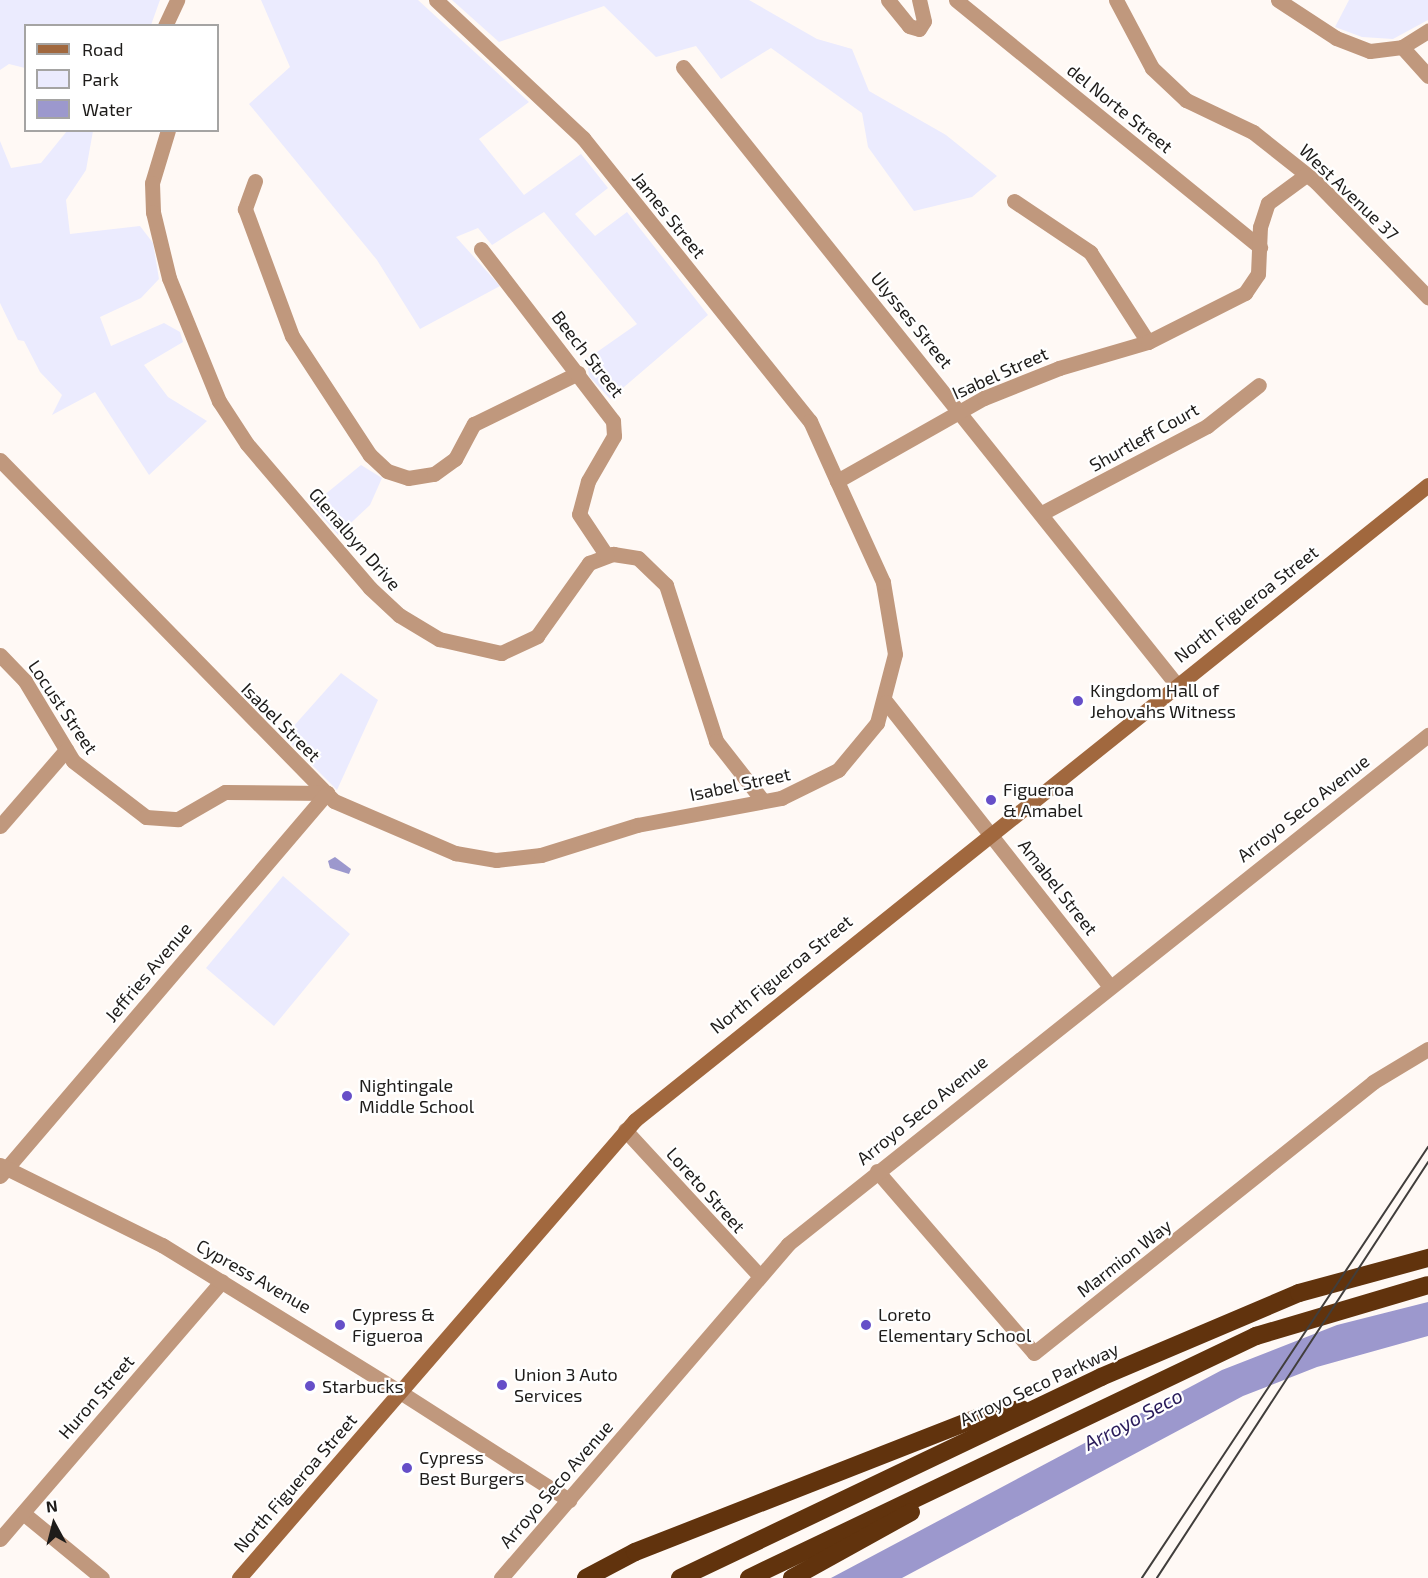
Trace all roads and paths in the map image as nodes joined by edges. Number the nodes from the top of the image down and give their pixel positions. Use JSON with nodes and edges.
{"nodes":[{"id":1,"x":177,"y":0,"type":"edge"},
{"id":2,"x":436,"y":0,"type":"edge"},
{"id":3,"x":888,"y":0,"type":"edge"},
{"id":4,"x":920,"y":0,"type":"edge"},
{"id":5,"x":956,"y":0,"type":"edge"},
{"id":6,"x":1116,"y":0,"type":"edge"},
{"id":7,"x":1278,"y":0,"type":"edge"},
{"id":8,"x":166,"y":24,"type":"edge"},
{"id":9,"x":1428,"y":31,"type":"edge"},
{"id":10,"x":1402,"y":46,"type":"junction"},
{"id":11,"x":683,"y":66,"type":"dead end"},
{"id":12,"x":1428,"y":76,"type":"edge"},
{"id":13,"x":167,"y":132,"type":"edge"},
{"id":14,"x":1306,"y":175,"type":"junction"},
{"id":15,"x":255,"y":181,"type":"dead end"},
{"id":16,"x":1014,"y":201,"type":"dead end"},
{"id":17,"x":1260,"y":247,"type":"junction"},
{"id":18,"x":481,"y":249,"type":"dead end"},
{"id":19,"x":1428,"y":297,"type":"edge"},
{"id":20,"x":1148,"y":342,"type":"junction"},
{"id":21,"x":578,"y":373,"type":"junction"},
{"id":22,"x":1259,"y":385,"type":"dead end"},
{"id":23,"x":960,"y":411,"type":"junction"},
{"id":24,"x":1,"y":463,"type":"edge"},
{"id":25,"x":837,"y":481,"type":"junction"},
{"id":26,"x":1428,"y":485,"type":"edge"},
{"id":27,"x":1041,"y":513,"type":"junction"},
{"id":28,"x":607,"y":556,"type":"junction"},
{"id":29,"x":0,"y":655,"type":"edge"},
{"id":30,"x":1176,"y":684,"type":"junction"},
{"id":31,"x":886,"y":702,"type":"junction"},
{"id":32,"x":1428,"y":735,"type":"edge"},
{"id":33,"x":66,"y":750,"type":"junction"},
{"id":34,"x":327,"y":793,"type":"junction"},
{"id":35,"x":763,"y":801,"type":"junction"},
{"id":36,"x":0,"y":826,"type":"edge"},
{"id":37,"x":990,"y":832,"type":"junction"},
{"id":38,"x":1109,"y":985,"type":"junction"},
{"id":39,"x":1428,"y":1049,"type":"edge"},
{"id":40,"x":625,"y":1130,"type":"junction"},
{"id":41,"x":2,"y":1170,"type":"edge"},
{"id":42,"x":877,"y":1172,"type":"junction"},
{"id":43,"x":1428,"y":1258,"type":"edge"},
{"id":44,"x":759,"y":1275,"type":"junction"},
{"id":45,"x":222,"y":1281,"type":"junction"},
{"id":46,"x":1428,"y":1286,"type":"edge"},
{"id":47,"x":400,"y":1392,"type":"junction"},
{"id":48,"x":1042,"y":1405,"type":"junction"},
{"id":49,"x":1083,"y":1416,"type":"junction"},
{"id":50,"x":568,"y":1500,"type":"junction"},
{"id":51,"x":23,"y":1513,"type":"junction"},
{"id":52,"x":0,"y":1539,"type":"edge"},
{"id":53,"x":102,"y":1578,"type":"edge"},
{"id":54,"x":239,"y":1578,"type":"edge"},
{"id":55,"x":501,"y":1578,"type":"edge"},
{"id":56,"x":586,"y":1578,"type":"edge"},
{"id":57,"x":680,"y":1578,"type":"edge"},
{"id":58,"x":749,"y":1578,"type":"edge"},
{"id":59,"x":792,"y":1578,"type":"edge"}],
"edges":[{"from":1,"to":8,"type":"street"},
{"from":2,"to":25,"type":"street","name":"James Street"},
{"from":3,"to":4,"type":"street"},
{"from":5,"to":17,"type":"street","name":"del Norte Street"},
{"from":6,"to":14,"type":"street","name":"West Avenue 37"},
{"from":7,"to":10,"type":"street"},
{"from":9,"to":10,"type":"street"},
{"from":10,"to":12,"type":"street"},
{"from":11,"to":23,"type":"street","name":"Ulysses Street"},
{"from":13,"to":28,"type":"street","name":"Glenalbyn Drive"},
{"from":14,"to":17,"type":"street","name":"Isabel Street"},
{"from":14,"to":19,"type":"street","name":"West Avenue 37"},
{"from":15,"to":21,"type":"street"},
{"from":16,"to":20,"type":"street"},
{"from":17,"to":20,"type":"street","name":"Isabel Street"},
{"from":18,"to":21,"type":"street","name":"Beech Street"},
{"from":20,"to":23,"type":"street","name":"Isabel Street"},
{"from":21,"to":28,"type":"street","name":"Beech Street"},
{"from":22,"to":27,"type":"street","name":"Shurtleff Court"},
{"from":23,"to":25,"type":"street","name":"Isabel Street"},
{"from":23,"to":27,"type":"street","name":"Ulysses Street"},
{"from":24,"to":34,"type":"street","name":"Isabel Street"},
{"from":25,"to":31,"type":"street","name":"Isabel Street"},
{"from":26,"to":30,"type":"main road","name":"North Figueroa Street"},
{"from":27,"to":30,"type":"street","name":"Ulysses Street"},
{"from":28,"to":35,"type":"street"},
{"from":29,"to":33,"type":"street","name":"Locust Street"},
{"from":30,"to":37,"type":"main road","name":"North Figueroa Street"},
{"from":31,"to":35,"type":"street","name":"Isabel Street"},
{"from":31,"to":37,"type":"street","name":"Amabel Street"},
{"from":32,"to":38,"type":"street","name":"Arroyo Seco Avenue"},
{"from":33,"to":34,"type":"street","name":"Locust Street"},
{"from":33,"to":36,"type":"street"},
{"from":34,"to":35,"type":"street","name":"Isabel Street"},
{"from":34,"to":41,"type":"street","name":"Jeffries Avenue"},
{"from":37,"to":38,"type":"street","name":"Amabel Street"},
{"from":37,"to":40,"type":"main road","name":"North Figueroa Street"},
{"from":38,"to":42,"type":"street","name":"Arroyo Seco Avenue"},
{"from":39,"to":42,"type":"street","name":"Marmion Way"},
{"from":40,"to":44,"type":"street","name":"Loreto Street"},
{"from":40,"to":47,"type":"main road","name":"North Figueroa Street"},
{"from":41,"to":45,"type":"street","name":"Cypress Avenue"},
{"from":42,"to":44,"type":"street","name":"Arroyo Seco Avenue"},
{"from":43,"to":48,"type":"highway","name":"Arroyo Seco Parkway"},
{"from":44,"to":50,"type":"street","name":"Arroyo Seco Avenue"},
{"from":45,"to":47,"type":"street","name":"Cypress Avenue"},
{"from":45,"to":51,"type":"street","name":"Huron Street"},
{"from":46,"to":49,"type":"highway"},
{"from":47,"to":50,"type":"street","name":"Cypress Avenue"},
{"from":47,"to":54,"type":"main road","name":"North Figueroa Street"},
{"from":48,"to":56,"type":"highway"},
{"from":48,"to":57,"type":"highway","name":"Arroyo Seco Parkway"},
{"from":49,"to":58,"type":"highway"},
{"from":49,"to":59,"type":"highway"},
{"from":50,"to":55,"type":"street","name":"Arroyo Seco Avenue"},
{"from":51,"to":52,"type":"street","name":"Huron Street"},
{"from":51,"to":53,"type":"street"}]}
